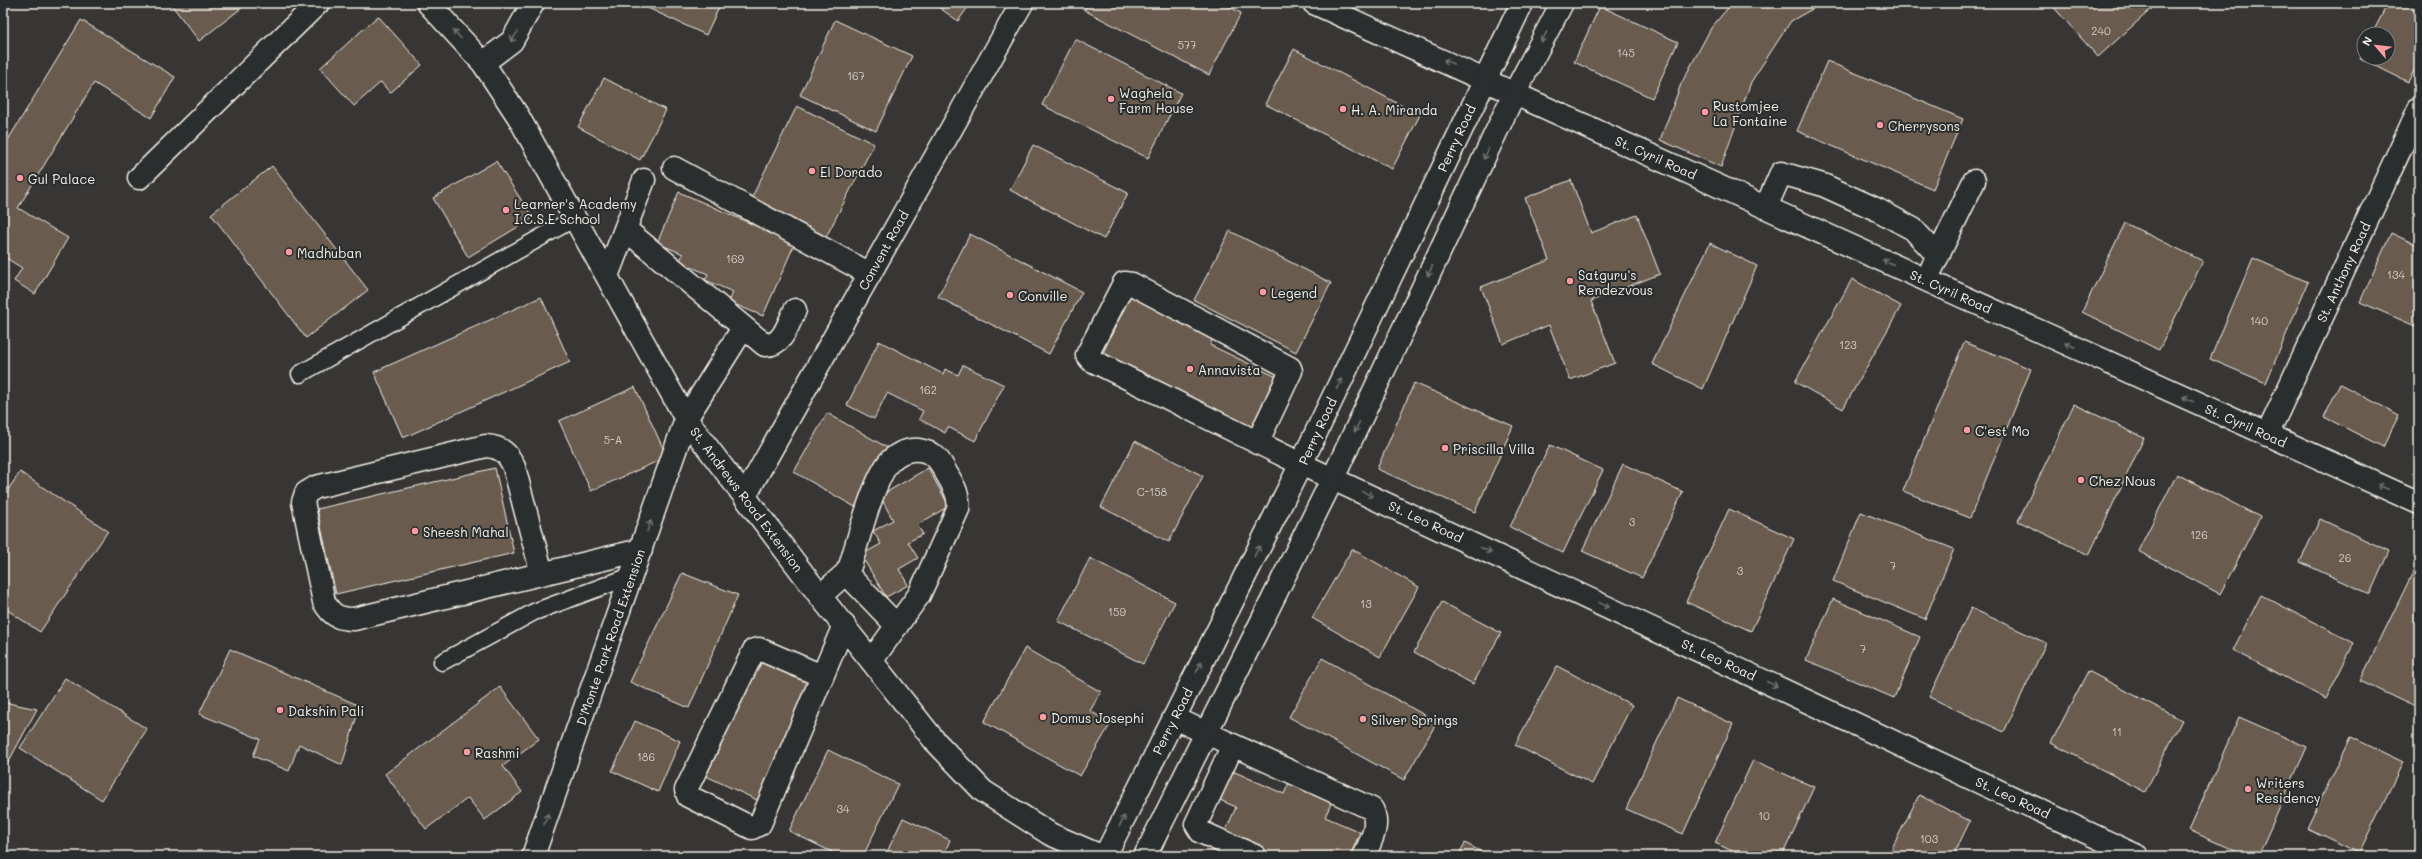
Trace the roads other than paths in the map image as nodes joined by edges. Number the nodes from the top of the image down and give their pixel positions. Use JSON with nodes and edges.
{"nodes":[{"id":1,"x":318,"y":3,"type":"edge"},
{"id":2,"x":428,"y":3,"type":"edge"},
{"id":3,"x":533,"y":3,"type":"edge"},
{"id":4,"x":1022,"y":3,"type":"edge"},
{"id":5,"x":1314,"y":3,"type":"edge"},
{"id":6,"x":1522,"y":3,"type":"edge"},
{"id":7,"x":1562,"y":3,"type":"edge"},
{"id":8,"x":483,"y":63,"type":"junction"},
{"id":9,"x":1484,"y":78,"type":"junction"},
{"id":10,"x":1515,"y":92,"type":"junction"},
{"id":11,"x":2419,"y":109,"type":"edge"},
{"id":12,"x":674,"y":168,"type":"dead end"},
{"id":13,"x":139,"y":178,"type":"dead end"},
{"id":14,"x":644,"y":180,"type":"dead end"},
{"id":15,"x":1974,"y":181,"type":"dead end"},
{"id":16,"x":1766,"y":207,"type":"junction"},
{"id":17,"x":575,"y":218,"type":"junction"},
{"id":18,"x":625,"y":229,"type":"junction"},
{"id":19,"x":1938,"y":256,"type":"junction"},
{"id":20,"x":870,"y":274,"type":"junction"},
{"id":21,"x":607,"y":276,"type":"junction"},
{"id":22,"x":1927,"y":280,"type":"junction"},
{"id":23,"x":795,"y":310,"type":"dead end"},
{"id":24,"x":743,"y":328,"type":"junction"},
{"id":25,"x":300,"y":374,"type":"dead end"},
{"id":26,"x":686,"y":419,"type":"junction"},
{"id":27,"x":2267,"y":435,"type":"junction"},
{"id":28,"x":1257,"y":443,"type":"junction"},
{"id":29,"x":1301,"y":464,"type":"junction"},
{"id":30,"x":1333,"y":478,"type":"junction"},
{"id":31,"x":745,"y":496,"type":"junction"},
{"id":32,"x":2419,"y":503,"type":"edge"},
{"id":33,"x":641,"y":550,"type":"junction"},
{"id":34,"x":846,"y":573,"type":"junction"},
{"id":35,"x":542,"y":574,"type":"junction"},
{"id":36,"x":631,"y":576,"type":"junction"},
{"id":37,"x":820,"y":596,"type":"junction"},
{"id":38,"x":844,"y":626,"type":"junction"},
{"id":39,"x":897,"y":626,"type":"junction"},
{"id":40,"x":872,"y":660,"type":"junction"},
{"id":41,"x":442,"y":662,"type":"dead end"},
{"id":42,"x":822,"y":676,"type":"junction"},
{"id":43,"x":1174,"y":718,"type":"junction"},
{"id":44,"x":1205,"y":733,"type":"junction"},
{"id":45,"x":1233,"y":745,"type":"junction"},
{"id":46,"x":533,"y":856,"type":"edge"},
{"id":47,"x":1101,"y":856,"type":"edge"},
{"id":48,"x":1105,"y":856,"type":"edge"},
{"id":49,"x":1145,"y":856,"type":"edge"},
{"id":50,"x":1255,"y":856,"type":"edge"},
{"id":51,"x":1364,"y":856,"type":"edge"},
{"id":52,"x":2137,"y":856,"type":"edge"}],
"edges":[{"from":1,"to":13,"type":"street"},
{"from":8,"to":2,"type":"street","name":"St. Andrews Road Extension","one_way":true},
{"from":3,"to":8,"type":"street","one_way":true},
{"from":4,"to":20,"type":"street","name":"Convent Road"},
{"from":9,"to":5,"type":"street","name":"St. Cyril Road","one_way":true},
{"from":6,"to":9,"type":"street","name":"Perry Road"},
{"from":7,"to":10,"type":"street","one_way":true},
{"from":8,"to":17,"type":"street","name":"St. Andrews Road Extension"},
{"from":9,"to":10,"type":"street","name":"St. Cyril Road"},
{"from":29,"to":9,"type":"street","name":"Perry Road","one_way":true},
{"from":10,"to":16,"type":"street","name":"St. Cyril Road"},
{"from":10,"to":30,"type":"street","one_way":true},
{"from":11,"to":27,"type":"street","name":"St. Anthony Road"},
{"from":12,"to":20,"type":"street"},
{"from":14,"to":18,"type":"street"},
{"from":15,"to":19,"type":"street"},
{"from":16,"to":19,"type":"street"},
{"from":22,"to":16,"type":"street","name":"St. Cyril Road","one_way":true},
{"from":17,"to":21,"type":"street","name":"St. Andrews Road Extension"},
{"from":17,"to":25,"type":"lane"},
{"from":18,"to":21,"type":"street"},
{"from":18,"to":24,"type":"street"},
{"from":19,"to":22,"type":"street"},
{"from":20,"to":31,"type":"street","name":"Convent Road"},
{"from":21,"to":26,"type":"street","name":"St. Andrews Road Extension"},
{"from":27,"to":22,"type":"street","name":"St. Cyril Road","one_way":true},
{"from":23,"to":24,"type":"street"},
{"from":24,"to":26,"type":"street","name":"D'Monte Park Road Extension"},
{"from":26,"to":31,"type":"street","name":"St. Andrews Road Extension"},
{"from":33,"to":26,"type":"street","name":"D'Monte Park Road Extension","one_way":true},
{"from":32,"to":27,"type":"street","name":"St. Cyril Road","one_way":true},
{"from":28,"to":28,"type":"street","name":"St. Leo Road"},
{"from":28,"to":29,"type":"street","name":"St. Leo Road"},
{"from":29,"to":30,"type":"street","name":"St. Leo Road"},
{"from":43,"to":29,"type":"street","name":"Perry Road","one_way":true},
{"from":30,"to":44,"type":"street"},
{"from":30,"to":52,"type":"street","name":"St. Leo Road","one_way":true},
{"from":31,"to":37,"type":"street","name":"St. Andrews Road Extension"},
{"from":33,"to":35,"type":"street"},
{"from":33,"to":36,"type":"street","name":"D'Monte Park Road Extension"},
{"from":34,"to":37,"type":"street"},
{"from":34,"to":39,"type":"street"},
{"from":34,"to":39,"type":"street"},
{"from":35,"to":35,"type":"street"},
{"from":36,"to":41,"type":"lane"},
{"from":46,"to":36,"type":"street","name":"D'Monte Park Road Extension","one_way":true},
{"from":37,"to":38,"type":"street","name":"St. Andrews Road Extension"},
{"from":38,"to":40,"type":"street","name":"St. Andrews Road Extension"},
{"from":38,"to":42,"type":"street"},
{"from":39,"to":40,"type":"street"},
{"from":40,"to":47,"type":"street","name":"St. Andrews Road Extension"},
{"from":42,"to":42,"type":"street"},
{"from":43,"to":44,"type":"street"},
{"from":48,"to":43,"type":"street","name":"Perry Road","one_way":true},
{"from":44,"to":45,"type":"street"},
{"from":44,"to":49,"type":"street"},
{"from":45,"to":50,"type":"street"},
{"from":45,"to":51,"type":"street"}]}
